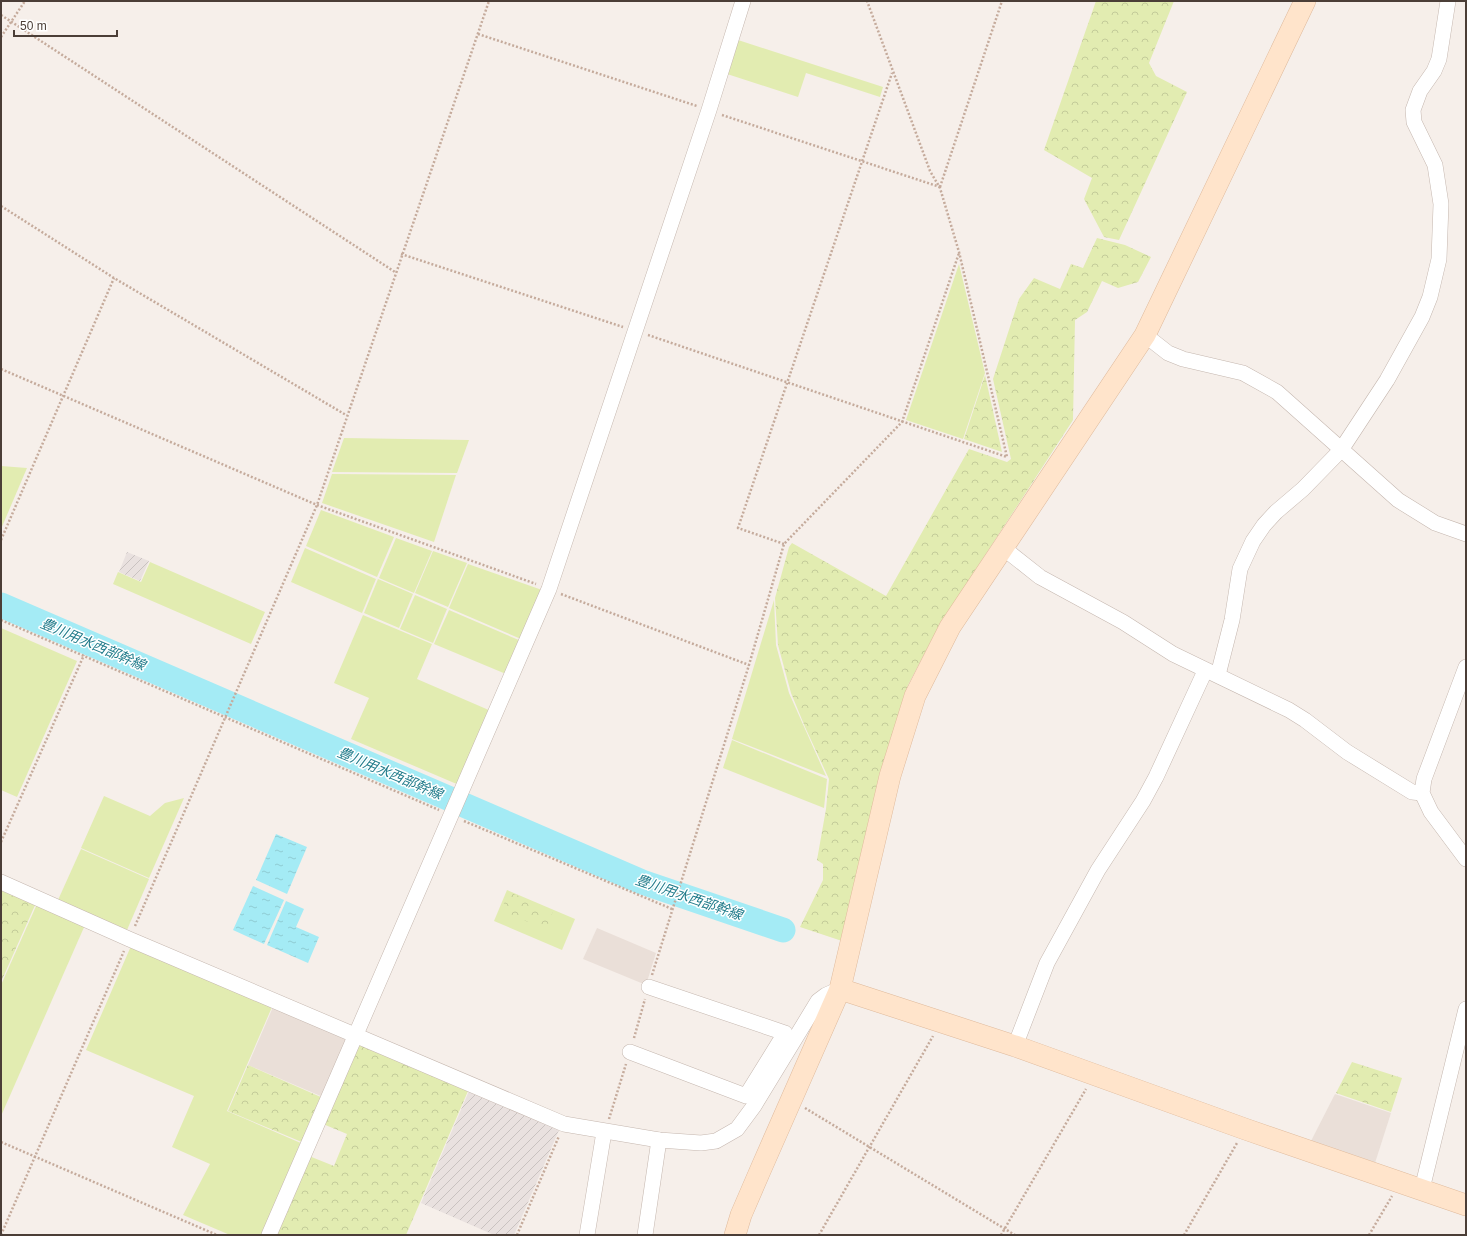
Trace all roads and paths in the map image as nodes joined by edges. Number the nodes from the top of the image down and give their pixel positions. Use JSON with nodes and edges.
{"nodes":[{"id":1,"x":25,"y":1,"type":"edge"},
{"id":2,"x":489,"y":1,"type":"edge"},
{"id":3,"x":743,"y":1,"type":"edge"},
{"id":4,"x":867,"y":1,"type":"edge"},
{"id":5,"x":1002,"y":1,"type":"edge"},
{"id":6,"x":1305,"y":1,"type":"edge"},
{"id":7,"x":1448,"y":1,"type":"edge"},
{"id":8,"x":1,"y":16,"type":"edge"},
{"id":9,"x":10,"y":22,"type":"junction"},
{"id":10,"x":1,"y":37,"type":"edge"},
{"id":11,"x":892,"y":73,"type":"junction"},
{"id":12,"x":940,"y":188,"type":"junction"},
{"id":13,"x":1,"y":206,"type":"edge"},
{"id":14,"x":959,"y":252,"type":"junction"},
{"id":15,"x":401,"y":254,"type":"junction"},
{"id":16,"x":395,"y":272,"type":"junction"},
{"id":17,"x":114,"y":278,"type":"junction"},
{"id":18,"x":635,"y":331,"type":"junction"},
{"id":19,"x":1145,"y":335,"type":"junction"},
{"id":20,"x":1,"y":369,"type":"edge"},
{"id":21,"x":787,"y":382,"type":"junction"},
{"id":22,"x":63,"y":396,"type":"junction"},
{"id":23,"x":346,"y":415,"type":"junction"},
{"id":24,"x":902,"y":422,"type":"junction"},
{"id":25,"x":1341,"y":450,"type":"junction"},
{"id":26,"x":317,"y":505,"type":"junction"},
{"id":27,"x":1466,"y":534,"type":"edge"},
{"id":28,"x":1,"y":540,"type":"edge"},
{"id":29,"x":784,"y":544,"type":"junction"},
{"id":30,"x":1002,"y":548,"type":"junction"},
{"id":31,"x":549,"y":589,"type":"junction"},
{"id":32,"x":1,"y":620,"type":"edge"},
{"id":33,"x":84,"y":655,"type":"junction"},
{"id":34,"x":749,"y":665,"type":"junction"},
{"id":35,"x":1466,"y":667,"type":"edge"},
{"id":36,"x":1211,"y":673,"type":"junction"},
{"id":37,"x":226,"y":718,"type":"junction"},
{"id":38,"x":1422,"y":793,"type":"junction"},
{"id":39,"x":452,"y":812,"type":"junction"},
{"id":40,"x":1,"y":842,"type":"edge"},
{"id":41,"x":1466,"y":859,"type":"edge"},
{"id":42,"x":1,"y":882,"type":"edge"},
{"id":43,"x":672,"y":909,"type":"junction"},
{"id":44,"x":129,"y":939,"type":"junction"},
{"id":45,"x":649,"y":987,"type":"junction"},
{"id":46,"x":840,"y":989,"type":"junction"},
{"id":47,"x":1466,"y":1009,"type":"edge"},
{"id":48,"x":941,"y":1021,"type":"junction"},
{"id":49,"x":356,"y":1036,"type":"junction"},
{"id":50,"x":1015,"y":1046,"type":"junction"},
{"id":51,"x":630,"y":1052,"type":"junction"},
{"id":52,"x":1094,"y":1075,"type":"junction"},
{"id":53,"x":792,"y":1101,"type":"junction"},
{"id":54,"x":564,"y":1124,"type":"junction"},
{"id":55,"x":1245,"y":1129,"type":"junction"},
{"id":56,"x":604,"y":1132,"type":"junction"},
{"id":57,"x":659,"y":1140,"type":"junction"},
{"id":58,"x":1,"y":1142,"type":"edge"},
{"id":59,"x":870,"y":1146,"type":"junction"},
{"id":60,"x":35,"y":1157,"type":"junction"},
{"id":61,"x":1398,"y":1182,"type":"junction"},
{"id":62,"x":1422,"y":1190,"type":"junction"},
{"id":63,"x":1466,"y":1205,"type":"edge"},
{"id":64,"x":1005,"y":1229,"type":"junction"},
{"id":65,"x":1,"y":1235,"type":"edge"},
{"id":66,"x":217,"y":1235,"type":"edge"},
{"id":67,"x":269,"y":1235,"type":"edge"},
{"id":68,"x":517,"y":1235,"type":"edge"},
{"id":69,"x":587,"y":1235,"type":"edge"},
{"id":70,"x":646,"y":1235,"type":"edge"},
{"id":71,"x":735,"y":1235,"type":"edge"},
{"id":72,"x":819,"y":1235,"type":"edge"},
{"id":73,"x":1001,"y":1235,"type":"edge"},
{"id":74,"x":1015,"y":1235,"type":"edge"},
{"id":75,"x":1184,"y":1235,"type":"edge"},
{"id":76,"x":1369,"y":1235,"type":"edge"}],
"edges":[{"from":1,"to":9,"type":"path"},
{"from":2,"to":15,"type":"path"},
{"from":3,"to":18,"type":"street"},
{"from":4,"to":11,"type":"path"},
{"from":5,"to":12,"type":"path"},
{"from":6,"to":19,"type":"street"},
{"from":7,"to":25,"type":"street"},
{"from":8,"to":9,"type":"path"},
{"from":9,"to":10,"type":"path"},
{"from":9,"to":16,"type":"path"},
{"from":11,"to":12,"type":"path"},
{"from":11,"to":21,"type":"path"},
{"from":12,"to":14,"type":"path"},
{"from":13,"to":17,"type":"path"},
{"from":14,"to":24,"type":"path"},
{"from":14,"to":24,"type":"path"},
{"from":15,"to":16,"type":"path"},
{"from":15,"to":18,"type":"path"},
{"from":16,"to":23,"type":"path"},
{"from":17,"to":22,"type":"path"},
{"from":17,"to":23,"type":"path"},
{"from":18,"to":21,"type":"path"},
{"from":18,"to":31,"type":"street"},
{"from":19,"to":25,"type":"street"},
{"from":19,"to":30,"type":"street"},
{"from":20,"to":22,"type":"path"},
{"from":21,"to":24,"type":"path"},
{"from":21,"to":29,"type":"path"},
{"from":22,"to":26,"type":"path"},
{"from":22,"to":28,"type":"path"},
{"from":23,"to":26,"type":"path"},
{"from":24,"to":29,"type":"path"},
{"from":25,"to":27,"type":"street"},
{"from":25,"to":36,"type":"street"},
{"from":26,"to":31,"type":"path"},
{"from":26,"to":37,"type":"path"},
{"from":29,"to":34,"type":"path"},
{"from":30,"to":36,"type":"street"},
{"from":30,"to":46,"type":"street"},
{"from":31,"to":34,"type":"path"},
{"from":31,"to":39,"type":"street"},
{"from":32,"to":33,"type":"path"},
{"from":33,"to":37,"type":"path"},
{"from":33,"to":40,"type":"path"},
{"from":34,"to":43,"type":"path"},
{"from":35,"to":38,"type":"street"},
{"from":36,"to":38,"type":"street"},
{"from":36,"to":50,"type":"street"},
{"from":37,"to":39,"type":"path"},
{"from":37,"to":44,"type":"path"},
{"from":38,"to":41,"type":"street"},
{"from":39,"to":43,"type":"path"},
{"from":39,"to":49,"type":"street"},
{"from":42,"to":44,"type":"street"},
{"from":43,"to":45,"type":"path"},
{"from":44,"to":49,"type":"street"},
{"from":44,"to":60,"type":"path"},
{"from":45,"to":51,"type":"path"},
{"from":45,"to":51,"type":"street"},
{"from":46,"to":48,"type":"street"},
{"from":46,"to":53,"type":"street"},
{"from":46,"to":57,"type":"street"},
{"from":47,"to":62,"type":"street"},
{"from":48,"to":50,"type":"street"},
{"from":48,"to":59,"type":"path"},
{"from":49,"to":54,"type":"street"},
{"from":49,"to":67,"type":"street"},
{"from":50,"to":52,"type":"street"},
{"from":51,"to":56,"type":"path"},
{"from":52,"to":55,"type":"street"},
{"from":52,"to":64,"type":"path"},
{"from":53,"to":59,"type":"path"},
{"from":53,"to":71,"type":"street"},
{"from":54,"to":56,"type":"street"},
{"from":54,"to":68,"type":"path"},
{"from":55,"to":61,"type":"street"},
{"from":55,"to":75,"type":"path"},
{"from":56,"to":57,"type":"street"},
{"from":56,"to":69,"type":"street"},
{"from":57,"to":70,"type":"street"},
{"from":58,"to":60,"type":"path"},
{"from":59,"to":64,"type":"path"},
{"from":59,"to":72,"type":"path"},
{"from":60,"to":65,"type":"path"},
{"from":60,"to":66,"type":"path"},
{"from":61,"to":62,"type":"street"},
{"from":61,"to":76,"type":"path"},
{"from":62,"to":63,"type":"street"},
{"from":64,"to":73,"type":"path"},
{"from":64,"to":74,"type":"path"}]}
